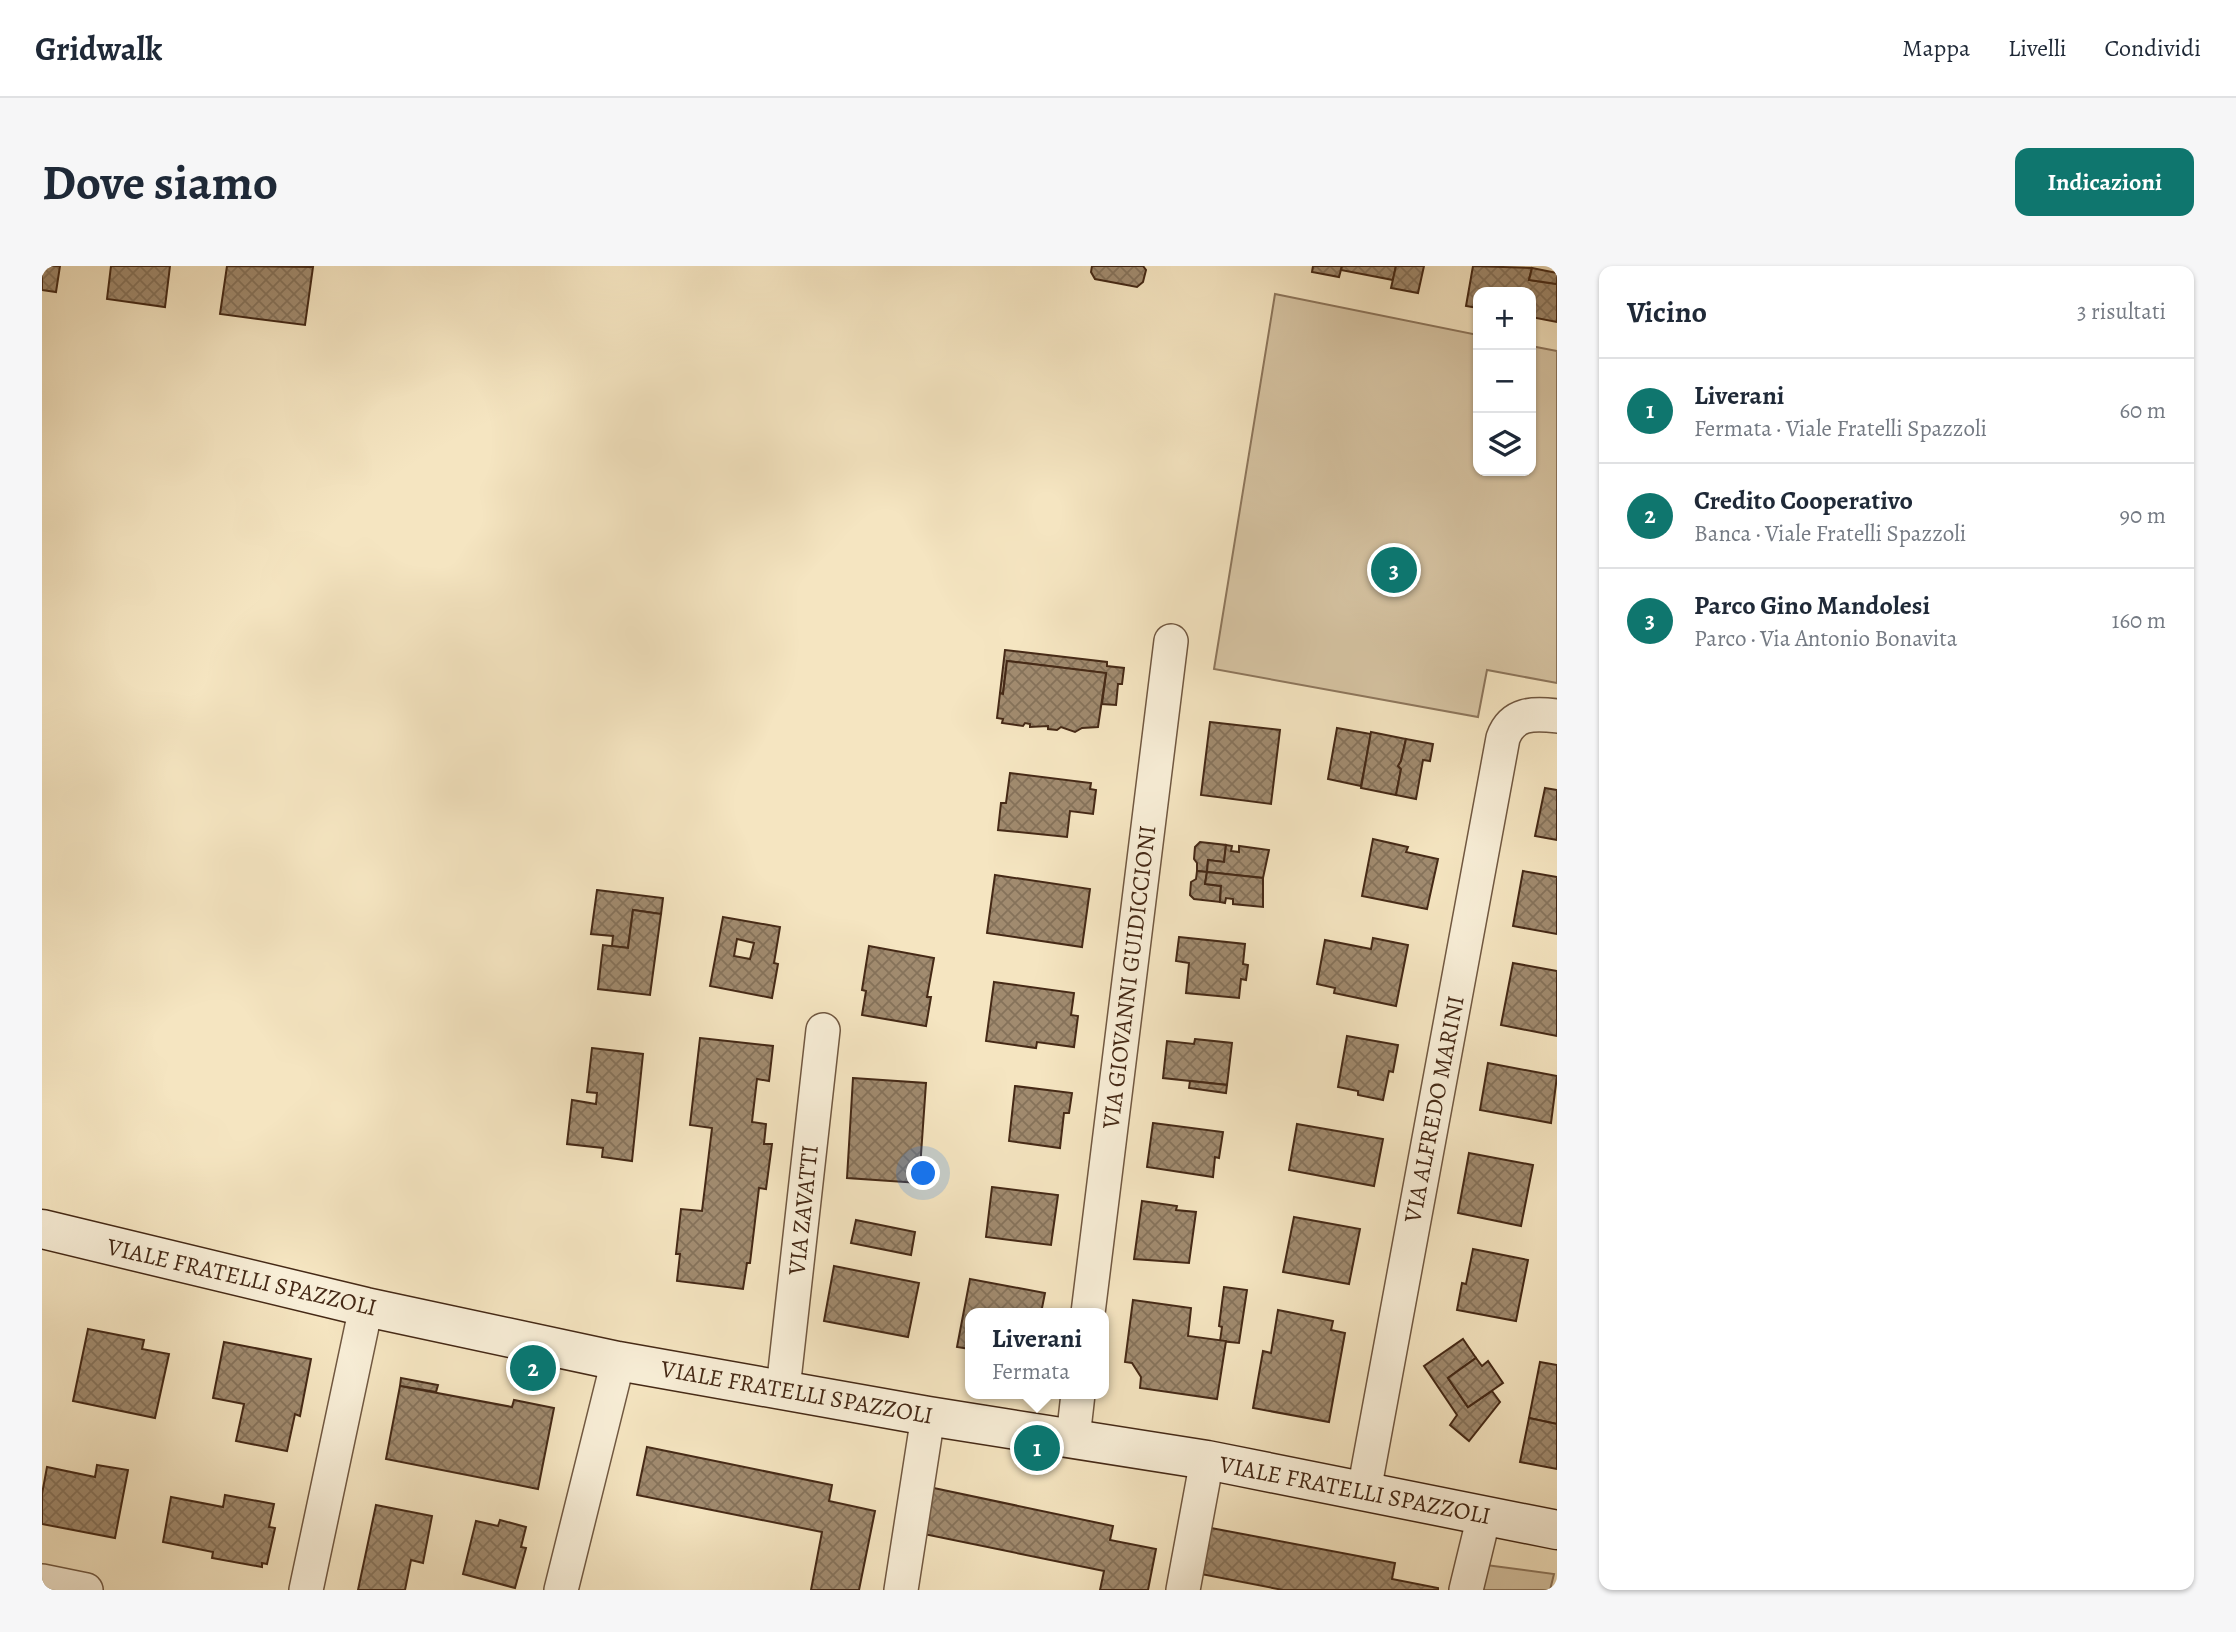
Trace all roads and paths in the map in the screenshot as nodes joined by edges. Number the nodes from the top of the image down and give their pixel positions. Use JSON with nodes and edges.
{"nodes":[{"id":1,"x":1171,"y":641,"type":"dead end"},
{"id":2,"x":1557,"y":716,"type":"edge"},
{"id":3,"x":823,"y":1030,"type":"dead end"},
{"id":4,"x":42,"y":1229,"type":"edge"},
{"id":5,"x":366,"y":1307,"type":"junction"},
{"id":6,"x":1089,"y":1308,"type":"edge"},
{"id":7,"x":618,"y":1361,"type":"junction"},
{"id":8,"x":783,"y":1389,"type":"junction"},
{"id":9,"x":1078,"y":1399,"type":"edge"},
{"id":10,"x":928,"y":1416,"type":"junction"},
{"id":11,"x":1073,"y":1438,"type":"junction"},
{"id":12,"x":1207,"y":1460,"type":"junction"},
{"id":13,"x":1364,"y":1492,"type":"junction"},
{"id":14,"x":1484,"y":1516,"type":"junction"},
{"id":15,"x":1557,"y":1530,"type":"edge"},
{"id":16,"x":42,"y":1581,"type":"edge"},
{"id":17,"x":86,"y":1590,"type":"edge"},
{"id":18,"x":306,"y":1590,"type":"edge"},
{"id":19,"x":561,"y":1590,"type":"edge"},
{"id":20,"x":901,"y":1590,"type":"edge"},
{"id":21,"x":1183,"y":1590,"type":"edge"},
{"id":22,"x":1466,"y":1590,"type":"edge"}],
"edges":[{"from":1,"to":6,"type":"street","name":"VIA GIOVANNI GUIDICCIONI"},
{"from":2,"to":13,"type":"street","name":"VIA ALFREDO MARINI"},
{"from":3,"to":8,"type":"street","name":"VIA ZAVATTI"},
{"from":4,"to":5,"type":"street","name":"VIALE FRATELLI SPAZZOLI"},
{"from":5,"to":7,"type":"street","name":"VIALE FRATELLI SPAZZOLI"},
{"from":5,"to":18,"type":"street"},
{"from":7,"to":8,"type":"street","name":"VIALE FRATELLI SPAZZOLI"},
{"from":7,"to":19,"type":"street"},
{"from":8,"to":10,"type":"street","name":"VIALE FRATELLI SPAZZOLI"},
{"from":9,"to":11,"type":"street"},
{"from":10,"to":11,"type":"street","name":"VIALE FRATELLI SPAZZOLI"},
{"from":10,"to":20,"type":"street"},
{"from":11,"to":12,"type":"street","name":"VIALE FRATELLI SPAZZOLI"},
{"from":12,"to":13,"type":"street","name":"VIALE FRATELLI SPAZZOLI"},
{"from":12,"to":21,"type":"street"},
{"from":13,"to":14,"type":"street","name":"VIALE FRATELLI SPAZZOLI"},
{"from":14,"to":15,"type":"street","name":"VIALE FRATELLI SPAZZOLI"},
{"from":14,"to":22,"type":"street"},
{"from":16,"to":17,"type":"street"}]}
